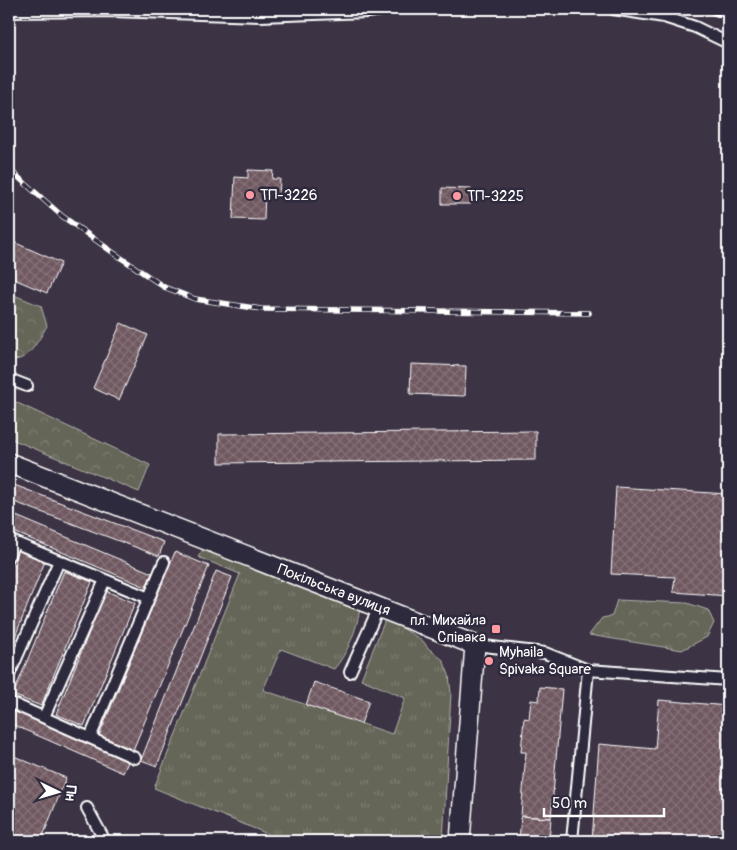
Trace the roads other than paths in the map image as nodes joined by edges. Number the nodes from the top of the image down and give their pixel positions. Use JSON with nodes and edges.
{"nodes":[{"id":1,"x":389,"y":9,"type":"edge"},
{"id":2,"x":613,"y":9,"type":"edge"},
{"id":3,"x":111,"y":10,"type":"edge"},
{"id":4,"x":9,"y":12,"type":"edge"},
{"id":5,"x":728,"y":43,"type":"edge"},
{"id":6,"x":9,"y":378,"type":"edge"},
{"id":7,"x":27,"y":386,"type":"dead end"},
{"id":8,"x":9,"y":463,"type":"edge"},
{"id":9,"x":12,"y":541,"type":"edge"},
{"id":10,"x":9,"y":555,"type":"edge"},
{"id":11,"x":59,"y":560,"type":"junction"},
{"id":12,"x":164,"y":562,"type":"dead end"},
{"id":13,"x":105,"y":580,"type":"junction"},
{"id":14,"x":149,"y":598,"type":"junction"},
{"id":15,"x":379,"y":607,"type":"junction"},
{"id":16,"x":475,"y":644,"type":"junction"},
{"id":17,"x":588,"y":670,"type":"junction"},
{"id":18,"x":350,"y":672,"type":"dead end"},
{"id":19,"x":9,"y":675,"type":"edge"},
{"id":20,"x":728,"y":680,"type":"edge"},
{"id":21,"x":9,"y":702,"type":"edge"},
{"id":22,"x":44,"y":717,"type":"junction"},
{"id":23,"x":90,"y":738,"type":"junction"},
{"id":24,"x":135,"y":758,"type":"dead end"},
{"id":25,"x":87,"y":808,"type":"dead end"},
{"id":26,"x":105,"y":841,"type":"edge"},
{"id":27,"x":460,"y":841,"type":"edge"},
{"id":28,"x":572,"y":841,"type":"edge"}],
"edges":[{"from":1,"to":3,"type":"lane"},
{"from":2,"to":5,"type":"lane"},
{"from":3,"to":4,"type":"lane"},
{"from":6,"to":7,"type":"lane"},
{"from":8,"to":15,"type":"street","name":"Покільська вулиця"},
{"from":9,"to":10,"type":"lane"},
{"from":9,"to":11,"type":"lane"},
{"from":11,"to":13,"type":"lane"},
{"from":11,"to":19,"type":"lane"},
{"from":12,"to":14,"type":"lane"},
{"from":13,"to":14,"type":"lane"},
{"from":13,"to":22,"type":"lane"},
{"from":14,"to":23,"type":"lane"},
{"from":15,"to":16,"type":"street","name":"Покільська вулиця"},
{"from":15,"to":18,"type":"lane"},
{"from":16,"to":17,"type":"lane"},
{"from":16,"to":27,"type":"street"},
{"from":17,"to":20,"type":"lane"},
{"from":17,"to":28,"type":"lane"},
{"from":21,"to":22,"type":"lane"},
{"from":22,"to":23,"type":"lane"},
{"from":23,"to":24,"type":"lane"},
{"from":25,"to":26,"type":"lane"}]}
